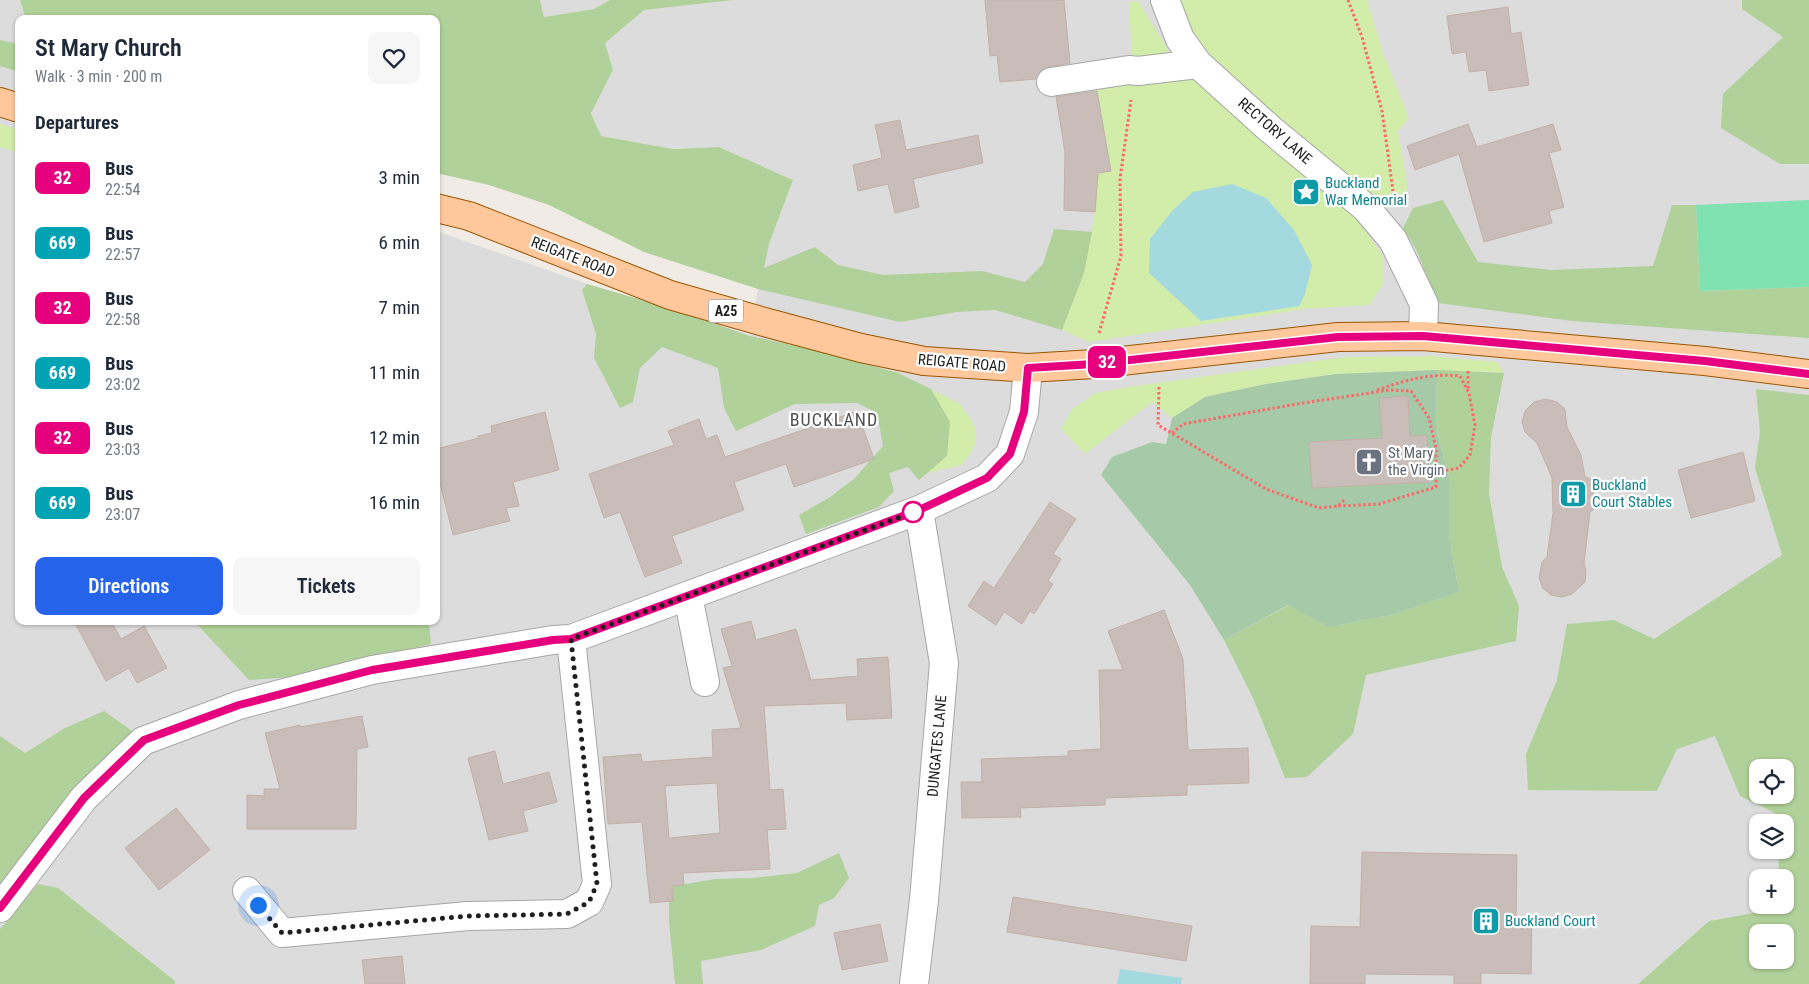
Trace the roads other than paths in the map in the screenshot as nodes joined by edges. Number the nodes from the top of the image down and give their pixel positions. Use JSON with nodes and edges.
{"nodes":[{"id":1,"x":1165,"y":0,"type":"edge"},
{"id":2,"x":1198,"y":64,"type":"junction"},
{"id":3,"x":1050,"y":82,"type":"dead end"},
{"id":4,"x":0,"y":102,"type":"edge"},
{"id":5,"x":15,"y":107,"type":"edge"},
{"id":6,"x":440,"y":209,"type":"edge"},
{"id":7,"x":1423,"y":336,"type":"junction"},
{"id":8,"x":1028,"y":368,"type":"junction"},
{"id":9,"x":1809,"y":374,"type":"edge"},
{"id":10,"x":919,"y":510,"type":"junction"},
{"id":11,"x":688,"y":596,"type":"junction"},
{"id":12,"x":571,"y":639,"type":"junction"},
{"id":13,"x":705,"y":682,"type":"dead end"},
{"id":14,"x":247,"y":891,"type":"dead end"},
{"id":15,"x":0,"y":908,"type":"edge"},
{"id":16,"x":914,"y":984,"type":"edge"}],
"edges":[{"from":1,"to":2,"type":"street","name":"RECTORY LANE"},
{"from":2,"to":3,"type":"street"},
{"from":2,"to":7,"type":"street","name":"RECTORY LANE"},
{"from":4,"to":5,"type":"main road"},
{"from":6,"to":8,"type":"main road","name":"REIGATE ROAD","number":"A25"},
{"from":7,"to":8,"type":"main road","name":"REIGATE ROAD","number":"A25"},
{"from":7,"to":9,"type":"main road","name":"REIGATE ROAD","number":"A25"},
{"from":8,"to":10,"type":"street"},
{"from":10,"to":11,"type":"street"},
{"from":10,"to":16,"type":"street","name":"DUNGATES LANE"},
{"from":11,"to":12,"type":"street"},
{"from":11,"to":13,"type":"street"},
{"from":12,"to":14,"type":"street"},
{"from":12,"to":15,"type":"street"}]}
